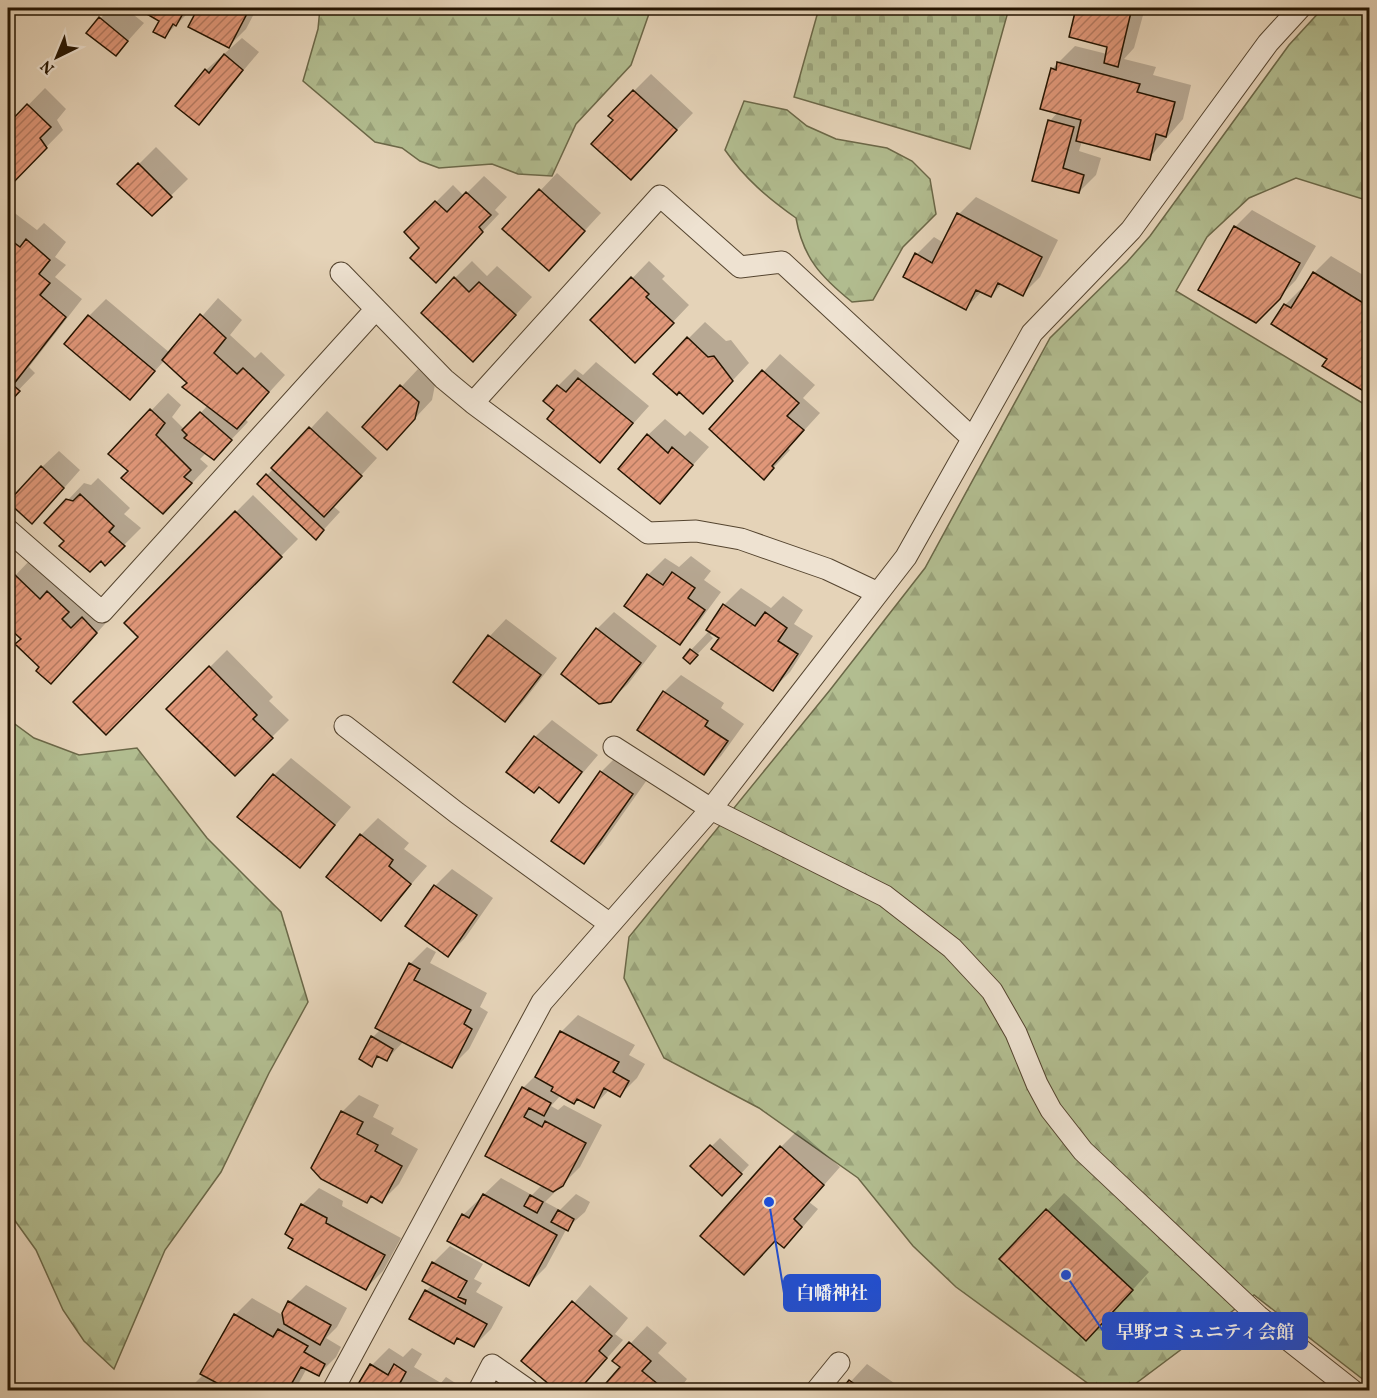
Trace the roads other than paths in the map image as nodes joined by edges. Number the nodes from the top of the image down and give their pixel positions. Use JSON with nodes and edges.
{"nodes":[{"id":1,"x":1300,"y":8,"type":"edge"},
{"id":2,"x":340,"y":273,"type":"dead end"},
{"id":3,"x":376,"y":309,"type":"junction"},
{"id":4,"x":473,"y":403,"type":"junction"},
{"id":5,"x":972,"y":438,"type":"junction"},
{"id":6,"x":8,"y":530,"type":"edge"},
{"id":7,"x":878,"y":593,"type":"junction"},
{"id":8,"x":345,"y":726,"type":"dead end"},
{"id":9,"x":614,"y":747,"type":"dead end"},
{"id":10,"x":711,"y":809,"type":"junction"},
{"id":11,"x":610,"y":924,"type":"junction"},
{"id":12,"x":839,"y":1363,"type":"dead end"},
{"id":13,"x":333,"y":1390,"type":"edge"},
{"id":14,"x":479,"y":1390,"type":"edge"},
{"id":15,"x":528,"y":1390,"type":"edge"},
{"id":16,"x":817,"y":1390,"type":"edge"},
{"id":17,"x":1352,"y":1390,"type":"edge"}],
"edges":[{"from":1,"to":5,"type":"lane"},
{"from":2,"to":3,"type":"lane"},
{"from":3,"to":4,"type":"lane"},
{"from":3,"to":6,"type":"lane"},
{"from":4,"to":5,"type":"lane"},
{"from":4,"to":7,"type":"lane"},
{"from":5,"to":7,"type":"lane"},
{"from":7,"to":10,"type":"lane"},
{"from":8,"to":11,"type":"lane"},
{"from":9,"to":10,"type":"lane"},
{"from":10,"to":11,"type":"lane"},
{"from":10,"to":17,"type":"lane"},
{"from":11,"to":13,"type":"lane"},
{"from":12,"to":16,"type":"lane"},
{"from":14,"to":15,"type":"lane"}]}
